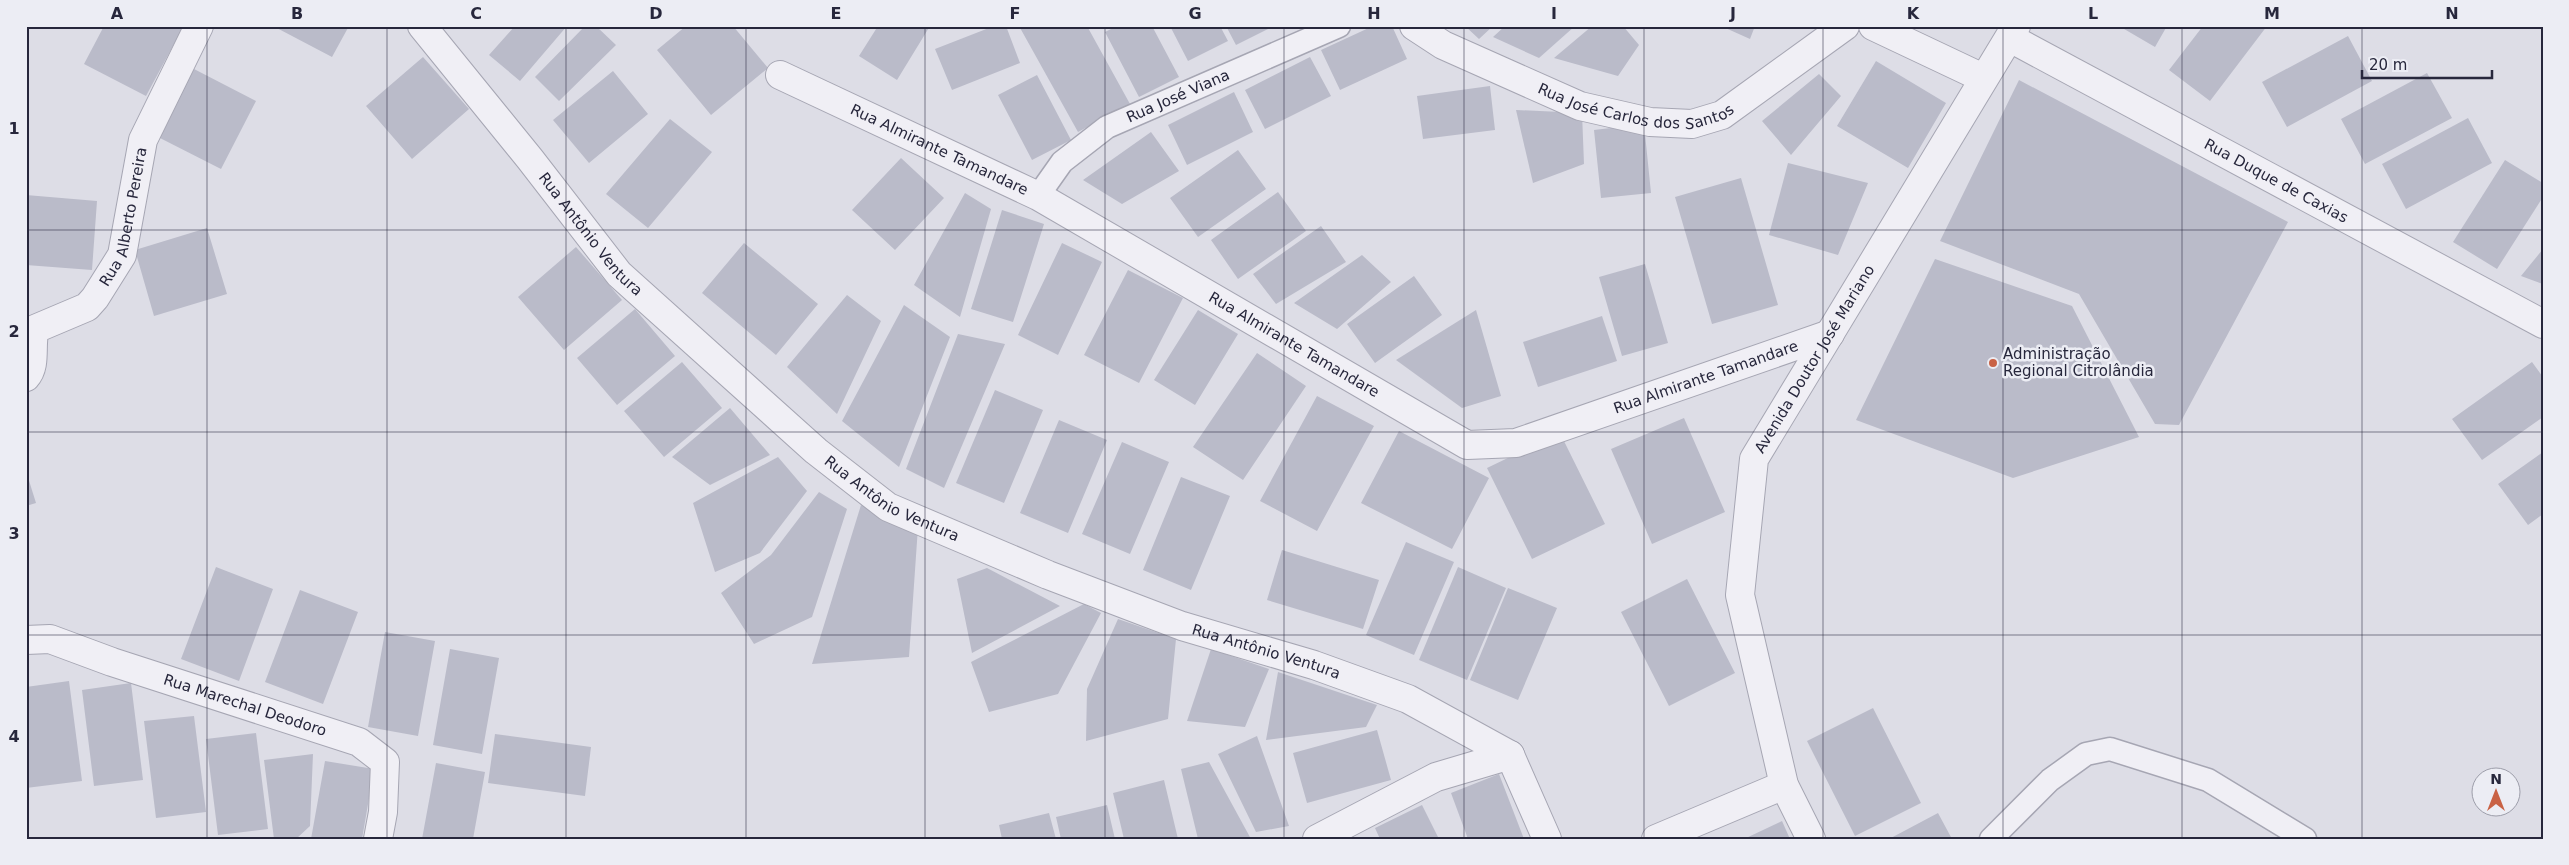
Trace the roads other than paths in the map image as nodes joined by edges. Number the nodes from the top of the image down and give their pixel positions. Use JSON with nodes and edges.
{"nodes":[{"id":1,"x":199,"y":26,"type":"edge"},
{"id":2,"x":422,"y":26,"type":"edge"},
{"id":3,"x":1339,"y":26,"type":"edge"},
{"id":4,"x":1414,"y":26,"type":"edge"},
{"id":5,"x":1844,"y":26,"type":"edge"},
{"id":6,"x":1873,"y":26,"type":"edge"},
{"id":7,"x":2013,"y":32,"type":"edge"},
{"id":8,"x":780,"y":75,"type":"dead end"},
{"id":9,"x":1983,"y":78,"type":"junction"},
{"id":10,"x":1038,"y":196,"type":"junction"},
{"id":11,"x":2543,"y":324,"type":"edge"},
{"id":12,"x":1830,"y":334,"type":"junction"},
{"id":13,"x":26,"y":377,"type":"edge"},
{"id":14,"x":26,"y":640,"type":"edge"},
{"id":15,"x":1510,"y":755,"type":"junction"},
{"id":16,"x":1784,"y":785,"type":"junction"},
{"id":17,"x":378,"y":839,"type":"edge"},
{"id":18,"x":1317,"y":839,"type":"edge"},
{"id":19,"x":1547,"y":839,"type":"edge"},
{"id":20,"x":1656,"y":839,"type":"edge"},
{"id":21,"x":1811,"y":839,"type":"edge"},
{"id":22,"x":1991,"y":839,"type":"edge"},
{"id":23,"x":2305,"y":839,"type":"edge"}],
"edges":[{"from":1,"to":13,"type":"street","name":"Rua Alberto Pereira"},
{"from":2,"to":15,"type":"street","name":"Rua Antônio Ventura"},
{"from":3,"to":10,"type":"lane","name":"Rua José Viana"},
{"from":4,"to":5,"type":"street","name":"Rua José Carlos dos Santos"},
{"from":6,"to":9,"type":"street"},
{"from":7,"to":9,"type":"street","name":"Avenida Doutor José Mariano"},
{"from":7,"to":11,"type":"street","name":"Rua Duque de Caxias"},
{"from":8,"to":10,"type":"street","name":"Rua Almirante Tamandare"},
{"from":9,"to":12,"type":"street","name":"Avenida Doutor José Mariano"},
{"from":10,"to":12,"type":"street","name":"Rua Almirante Tamandare"},
{"from":12,"to":16,"type":"street","name":"Avenida Doutor José Mariano"},
{"from":14,"to":17,"type":"street","name":"Rua Marechal Deodoro"},
{"from":15,"to":18,"type":"street"},
{"from":15,"to":19,"type":"street"},
{"from":16,"to":20,"type":"street"},
{"from":16,"to":21,"type":"street","name":"Avenida Doutor José Mariano"},
{"from":22,"to":23,"type":"lane"}]}
